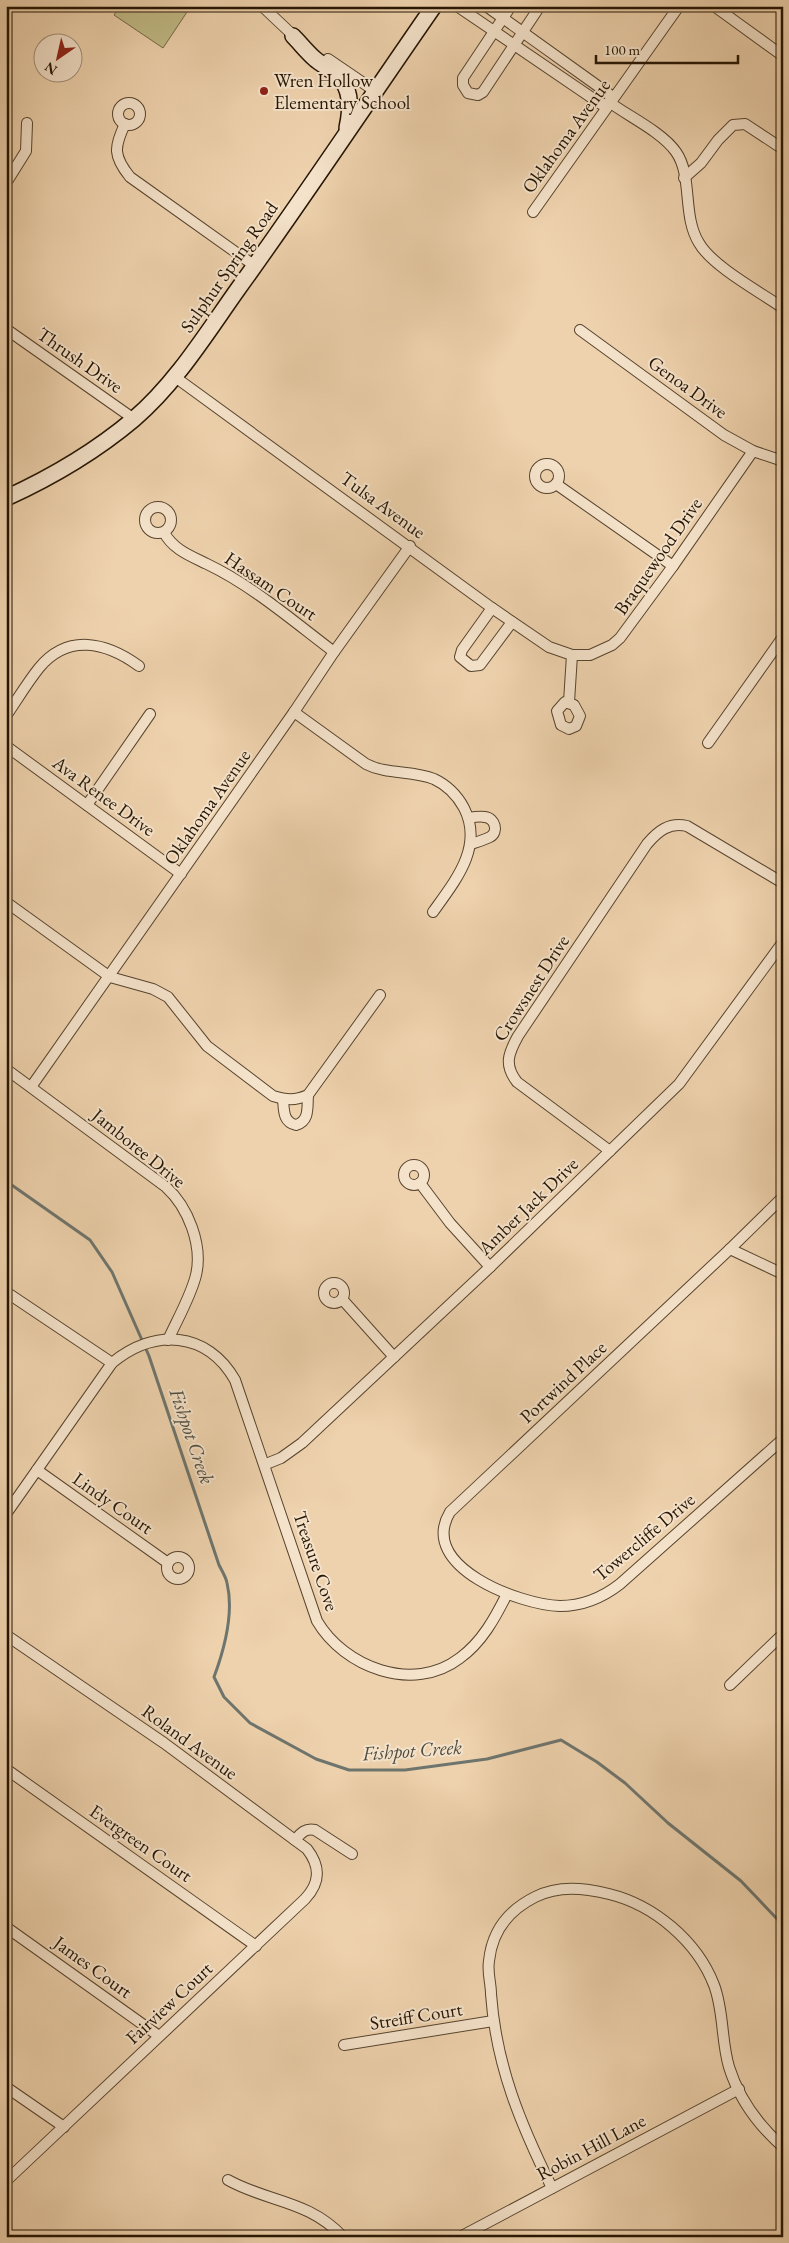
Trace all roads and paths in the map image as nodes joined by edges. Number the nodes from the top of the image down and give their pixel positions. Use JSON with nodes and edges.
{"nodes":[{"id":1,"x":262,"y":6,"type":"edge"},
{"id":2,"x":434,"y":6,"type":"edge"},
{"id":3,"x":457,"y":6,"type":"edge"},
{"id":4,"x":486,"y":6,"type":"edge"},
{"id":5,"x":511,"y":6,"type":"edge"},
{"id":6,"x":540,"y":6,"type":"edge"},
{"id":7,"x":679,"y":6,"type":"edge"},
{"id":8,"x":714,"y":6,"type":"edge"},
{"id":9,"x":503,"y":18,"type":"junction"},
{"id":10,"x":523,"y":31,"type":"junction"},
{"id":11,"x":494,"y":32,"type":"junction"},
{"id":12,"x":293,"y":36,"type":"junction"},
{"id":13,"x":514,"y":46,"type":"junction"},
{"id":14,"x":783,"y":56,"type":"edge"},
{"id":15,"x":375,"y":91,"type":"junction"},
{"id":16,"x":612,"y":104,"type":"junction"},
{"id":17,"x":27,"y":123,"type":"dead end"},
{"id":18,"x":125,"y":124,"type":"dead end"},
{"id":19,"x":347,"y":132,"type":"junction"},
{"id":20,"x":783,"y":149,"type":"edge"},
{"id":21,"x":684,"y":178,"type":"junction"},
{"id":22,"x":6,"y":183,"type":"edge"},
{"id":23,"x":533,"y":212,"type":"dead end"},
{"id":24,"x":256,"y":266,"type":"junction"},
{"id":25,"x":783,"y":308,"type":"edge"},
{"id":26,"x":6,"y":329,"type":"edge"},
{"id":27,"x":580,"y":330,"type":"dead end"},
{"id":28,"x":175,"y":377,"type":"junction"},
{"id":29,"x":134,"y":419,"type":"junction"},
{"id":30,"x":753,"y":451,"type":"junction"},
{"id":31,"x":783,"y":461,"type":"edge"},
{"id":32,"x":556,"y":484,"type":"dead end"},
{"id":33,"x":6,"y":498,"type":"edge"},
{"id":34,"x":164,"y":532,"type":"dead end"},
{"id":35,"x":410,"y":546,"type":"junction"},
{"id":36,"x":673,"y":566,"type":"junction"},
{"id":37,"x":492,"y":608,"type":"junction"},
{"id":38,"x":512,"y":622,"type":"junction"},
{"id":39,"x":783,"y":637,"type":"edge"},
{"id":40,"x":334,"y":652,"type":"junction"},
{"id":41,"x":572,"y":655,"type":"junction"},
{"id":42,"x":139,"y":666,"type":"dead end"},
{"id":43,"x":569,"y":702,"type":"dead end"},
{"id":44,"x":294,"y":712,"type":"junction"},
{"id":45,"x":150,"y":714,"type":"dead end"},
{"id":46,"x":6,"y":716,"type":"edge"},
{"id":47,"x":708,"y":744,"type":"dead end"},
{"id":48,"x":6,"y":746,"type":"edge"},
{"id":49,"x":87,"y":805,"type":"junction"},
{"id":50,"x":469,"y":818,"type":"junction"},
{"id":51,"x":471,"y":844,"type":"junction"},
{"id":52,"x":181,"y":874,"type":"junction"},
{"id":53,"x":783,"y":883,"type":"edge"},
{"id":54,"x":6,"y":902,"type":"edge"},
{"id":55,"x":433,"y":912,"type":"dead end"},
{"id":56,"x":783,"y":942,"type":"edge"},
{"id":57,"x":110,"y":977,"type":"junction"},
{"id":58,"x":380,"y":995,"type":"dead end"},
{"id":59,"x":6,"y":1069,"type":"edge"},
{"id":60,"x":31,"y":1087,"type":"junction"},
{"id":61,"x":308,"y":1095,"type":"junction"},
{"id":62,"x":283,"y":1099,"type":"junction"},
{"id":63,"x":610,"y":1151,"type":"junction"},
{"id":64,"x":420,"y":1183,"type":"dead end"},
{"id":65,"x":783,"y":1197,"type":"edge"},
{"id":66,"x":730,"y":1249,"type":"junction"},
{"id":67,"x":490,"y":1267,"type":"junction"},
{"id":68,"x":783,"y":1274,"type":"edge"},
{"id":69,"x":6,"y":1292,"type":"edge"},
{"id":70,"x":342,"y":1299,"type":"dead end"},
{"id":71,"x":168,"y":1340,"type":"junction"},
{"id":72,"x":394,"y":1357,"type":"junction"},
{"id":73,"x":112,"y":1363,"type":"junction"},
{"id":74,"x":783,"y":1439,"type":"edge"},
{"id":75,"x":266,"y":1464,"type":"junction"},
{"id":76,"x":37,"y":1470,"type":"junction"},
{"id":77,"x":6,"y":1514,"type":"edge"},
{"id":78,"x":168,"y":1564,"type":"dead end"},
{"id":79,"x":507,"y":1594,"type":"junction"},
{"id":80,"x":783,"y":1634,"type":"edge"},
{"id":81,"x":6,"y":1635,"type":"edge"},
{"id":82,"x":730,"y":1685,"type":"dead end"},
{"id":83,"x":6,"y":1769,"type":"edge"},
{"id":84,"x":296,"y":1840,"type":"junction"},
{"id":85,"x":352,"y":1854,"type":"dead end"},
{"id":86,"x":6,"y":1927,"type":"edge"},
{"id":87,"x":256,"y":1946,"type":"junction"},
{"id":88,"x":493,"y":2021,"type":"junction"},
{"id":89,"x":159,"y":2036,"type":"junction"},
{"id":90,"x":344,"y":2045,"type":"dead end"},
{"id":91,"x":6,"y":2087,"type":"edge"},
{"id":92,"x":739,"y":2089,"type":"junction"},
{"id":93,"x":64,"y":2127,"type":"junction"},
{"id":94,"x":783,"y":2148,"type":"edge"},
{"id":95,"x":228,"y":2180,"type":"dead end"},
{"id":96,"x":6,"y":2182,"type":"edge"},
{"id":97,"x":552,"y":2188,"type":"junction"},
{"id":98,"x":343,"y":2237,"type":"edge"},
{"id":99,"x":460,"y":2237,"type":"edge"}],
"edges":[{"from":1,"to":12,"type":"street"},
{"from":2,"to":15,"type":"main road","name":"Sulphur Spring Road"},
{"from":3,"to":11,"type":"street"},
{"from":4,"to":9,"type":"street"},
{"from":5,"to":9,"type":"street"},
{"from":6,"to":10,"type":"street"},
{"from":7,"to":16,"type":"street","name":"Oklahoma Avenue"},
{"from":8,"to":14,"type":"street"},
{"from":9,"to":10,"type":"street"},
{"from":9,"to":11,"type":"street"},
{"from":10,"to":13,"type":"street"},
{"from":10,"to":16,"type":"street"},
{"from":11,"to":13,"type":"street"},
{"from":11,"to":13,"type":"street"},
{"from":12,"to":15,"type":"street"},
{"from":12,"to":19,"type":"main road"},
{"from":13,"to":16,"type":"street"},
{"from":15,"to":19,"type":"main road","name":"Sulphur Spring Road"},
{"from":16,"to":21,"type":"street"},
{"from":16,"to":23,"type":"street","name":"Oklahoma Avenue"},
{"from":17,"to":22,"type":"street"},
{"from":18,"to":24,"type":"street"},
{"from":19,"to":24,"type":"main road","name":"Sulphur Spring Road"},
{"from":20,"to":21,"type":"street"},
{"from":21,"to":25,"type":"street"},
{"from":24,"to":28,"type":"main road","name":"Sulphur Spring Road"},
{"from":26,"to":29,"type":"street","name":"Thrush Drive"},
{"from":27,"to":30,"type":"street","name":"Genoa Drive"},
{"from":28,"to":29,"type":"main road","name":"Sulphur Spring Road"},
{"from":28,"to":35,"type":"street","name":"Tulsa Avenue"},
{"from":29,"to":33,"type":"main road","name":"Sulphur Spring Road"},
{"from":30,"to":31,"type":"street","name":"Genoa Drive"},
{"from":30,"to":36,"type":"street","name":"Braquewood Drive"},
{"from":32,"to":36,"type":"street"},
{"from":34,"to":40,"type":"street","name":"Hassam Court"},
{"from":35,"to":37,"type":"street","name":"Tulsa Avenue"},
{"from":35,"to":40,"type":"street","name":"Oklahoma Avenue"},
{"from":36,"to":41,"type":"street","name":"Braquewood Drive"},
{"from":37,"to":38,"type":"street","name":"Tulsa Avenue"},
{"from":37,"to":38,"type":"street"},
{"from":38,"to":41,"type":"street","name":"Tulsa Avenue"},
{"from":39,"to":47,"type":"street"},
{"from":40,"to":44,"type":"street","name":"Oklahoma Avenue"},
{"from":41,"to":43,"type":"street"},
{"from":42,"to":46,"type":"street"},
{"from":44,"to":50,"type":"street"},
{"from":44,"to":52,"type":"street","name":"Oklahoma Avenue"},
{"from":45,"to":49,"type":"street"},
{"from":48,"to":49,"type":"street","name":"Ava Renee Drive"},
{"from":49,"to":52,"type":"street","name":"Ava Renee Drive"},
{"from":50,"to":51,"type":"street"},
{"from":50,"to":51,"type":"street"},
{"from":51,"to":55,"type":"street"},
{"from":52,"to":57,"type":"street","name":"Oklahoma Avenue"},
{"from":53,"to":63,"type":"street","name":"Crowsnest Drive"},
{"from":54,"to":57,"type":"street"},
{"from":56,"to":63,"type":"street","name":"Amber Jack Drive"},
{"from":57,"to":60,"type":"street","name":"Oklahoma Avenue"},
{"from":57,"to":62,"type":"street"},
{"from":58,"to":61,"type":"street"},
{"from":59,"to":60,"type":"street","name":"Jamboree Drive"},
{"from":60,"to":71,"type":"street","name":"Jamboree Drive"},
{"from":61,"to":62,"type":"street"},
{"from":61,"to":62,"type":"street"},
{"from":63,"to":67,"type":"street","name":"Amber Jack Drive"},
{"from":64,"to":67,"type":"street"},
{"from":65,"to":66,"type":"street","name":"Portwind Place"},
{"from":66,"to":68,"type":"street"},
{"from":66,"to":79,"type":"street","name":"Portwind Place"},
{"from":67,"to":72,"type":"street","name":"Amber Jack Drive"},
{"from":69,"to":73,"type":"street"},
{"from":70,"to":72,"type":"street"},
{"from":71,"to":73,"type":"street","name":"Treasure Cove"},
{"from":71,"to":75,"type":"street","name":"Treasure Cove"},
{"from":72,"to":75,"type":"street","name":"Amber Jack Drive"},
{"from":73,"to":76,"type":"street","name":"Treasure Cove"},
{"from":74,"to":79,"type":"street","name":"Towercliffe Drive"},
{"from":75,"to":79,"type":"street","name":"Treasure Cove"},
{"from":76,"to":77,"type":"street","name":"Treasure Cove"},
{"from":76,"to":78,"type":"street","name":"Lindy Court"},
{"from":80,"to":82,"type":"street"},
{"from":81,"to":84,"type":"street","name":"Roland Avenue"},
{"from":83,"to":87,"type":"street","name":"Evergreen Court"},
{"from":84,"to":85,"type":"street"},
{"from":84,"to":87,"type":"street","name":"Fairview Court"},
{"from":86,"to":89,"type":"street","name":"James Court"},
{"from":87,"to":89,"type":"street","name":"Fairview Court"},
{"from":88,"to":90,"type":"street","name":"Streiff Court"},
{"from":88,"to":92,"type":"street"},
{"from":88,"to":97,"type":"street"},
{"from":89,"to":93,"type":"street","name":"Fairview Court"},
{"from":91,"to":93,"type":"street"},
{"from":92,"to":94,"type":"street"},
{"from":92,"to":97,"type":"street","name":"Robin Hill Lane"},
{"from":93,"to":96,"type":"street","name":"Fairview Court"},
{"from":95,"to":98,"type":"street"},
{"from":97,"to":99,"type":"street","name":"Robin Hill Lane"}]}
